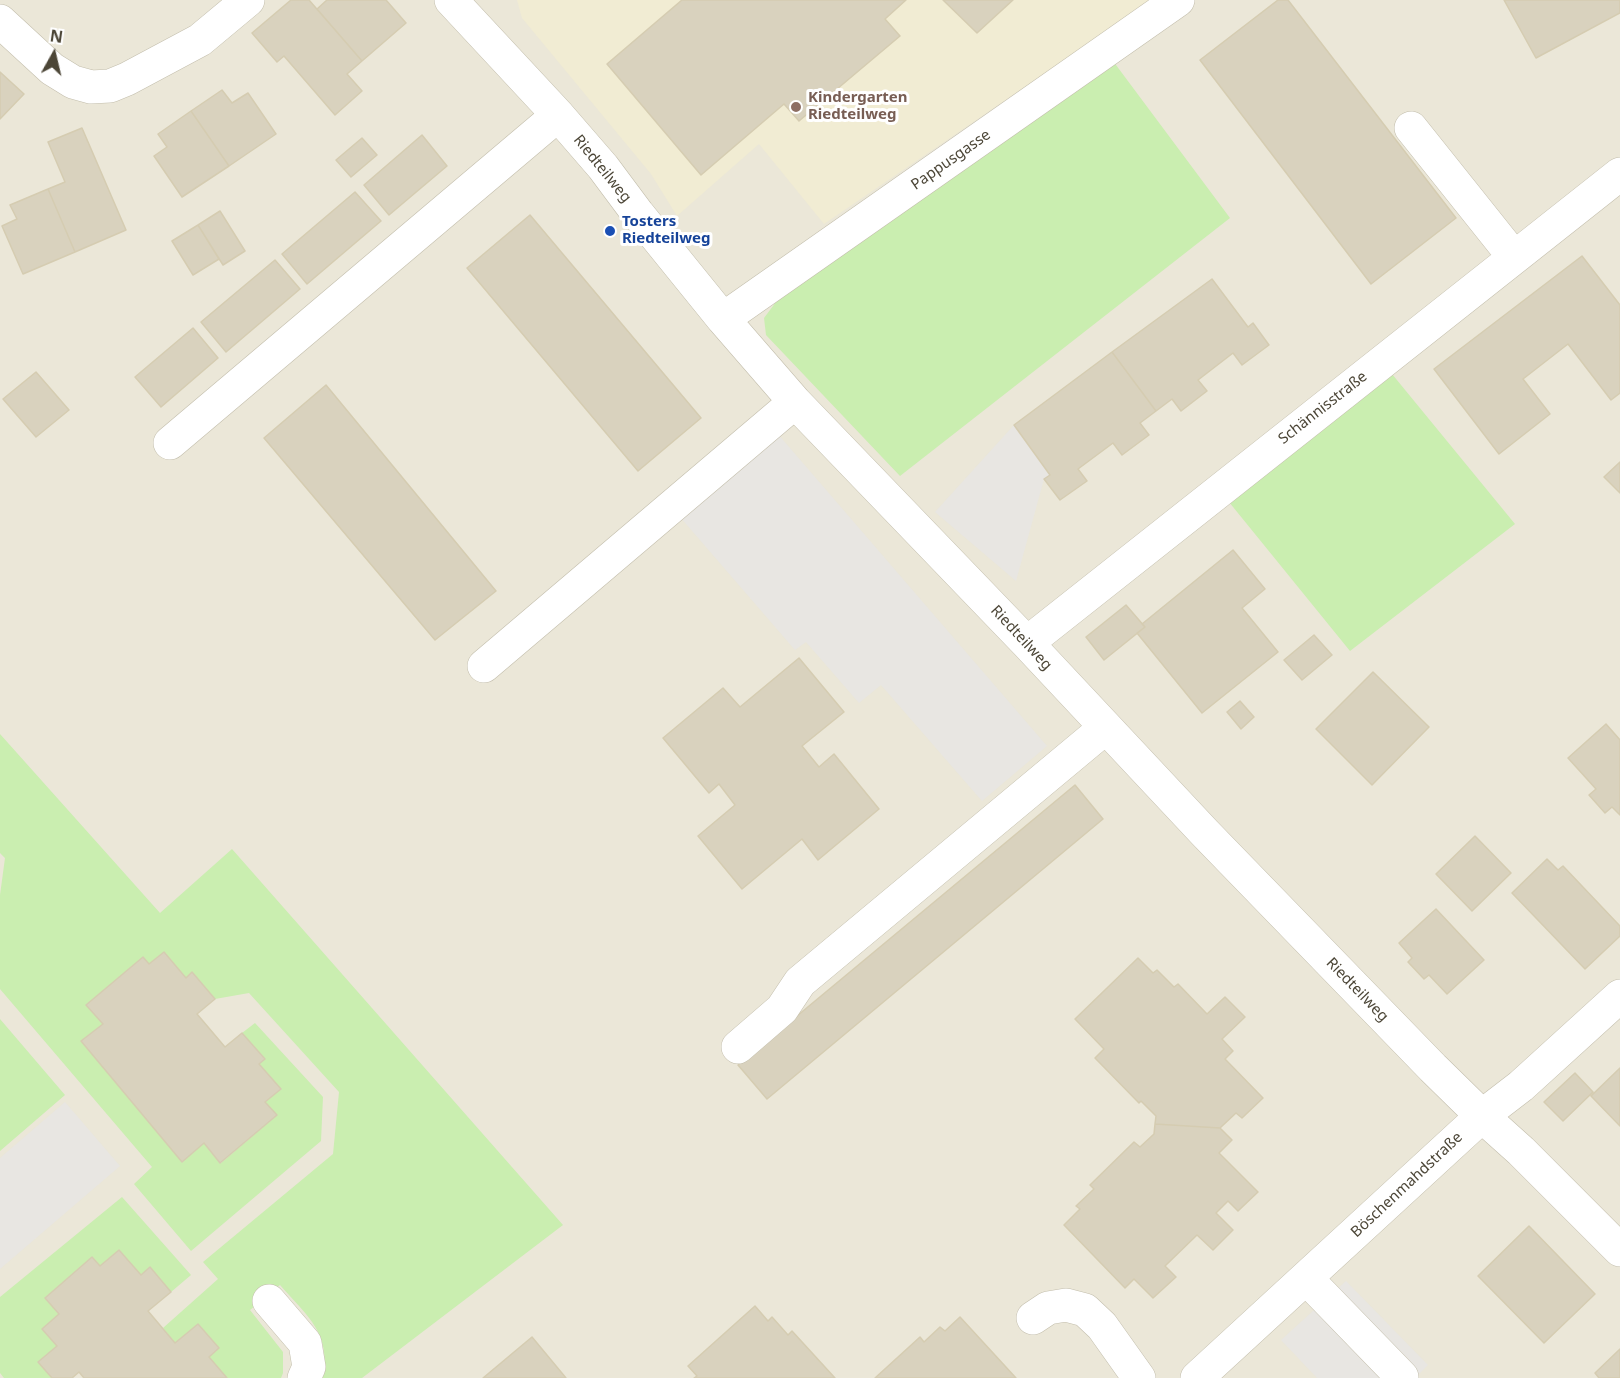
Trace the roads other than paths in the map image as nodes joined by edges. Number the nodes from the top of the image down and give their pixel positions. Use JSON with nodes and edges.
{"nodes":[{"id":1,"x":248,"y":0,"type":"edge"},
{"id":2,"x":1178,"y":0,"type":"edge"},
{"id":3,"x":455,"y":1,"type":"edge"},
{"id":4,"x":0,"y":21,"type":"edge"},
{"id":5,"x":558,"y":115,"type":"junction"},
{"id":6,"x":1411,"y":128,"type":"dead end"},
{"id":7,"x":1620,"y":174,"type":"edge"},
{"id":8,"x":1514,"y":257,"type":"junction"},
{"id":9,"x":723,"y":319,"type":"junction"},
{"id":10,"x":795,"y":402,"type":"junction"},
{"id":11,"x":170,"y":443,"type":"dead end"},
{"id":12,"x":1027,"y":643,"type":"junction"},
{"id":13,"x":484,"y":666,"type":"dead end"},
{"id":14,"x":1105,"y":728,"type":"junction"},
{"id":15,"x":1620,"y":996,"type":"edge"},
{"id":16,"x":738,"y":1047,"type":"dead end"},
{"id":17,"x":1482,"y":1116,"type":"junction"},
{"id":18,"x":1620,"y":1250,"type":"edge"},
{"id":19,"x":1306,"y":1278,"type":"junction"},
{"id":20,"x":270,"y":1301,"type":"dead end"},
{"id":21,"x":1033,"y":1318,"type":"dead end"},
{"id":22,"x":1402,"y":1377,"type":"edge"},
{"id":23,"x":304,"y":1378,"type":"edge"},
{"id":24,"x":1139,"y":1378,"type":"edge"},
{"id":25,"x":1197,"y":1378,"type":"edge"}],
"edges":[{"from":1,"to":4,"type":"street"},
{"from":2,"to":9,"type":"street","name":"Pappusgasse"},
{"from":3,"to":5,"type":"street","name":"Riedteilweg"},
{"from":5,"to":9,"type":"street","name":"Riedteilweg"},
{"from":5,"to":11,"type":"street"},
{"from":6,"to":8,"type":"street"},
{"from":7,"to":8,"type":"street","name":"Schännisstraße"},
{"from":8,"to":12,"type":"street","name":"Schännisstraße"},
{"from":9,"to":10,"type":"street","name":"Riedteilweg"},
{"from":10,"to":12,"type":"street","name":"Riedteilweg"},
{"from":10,"to":13,"type":"street"},
{"from":12,"to":14,"type":"street","name":"Riedteilweg"},
{"from":14,"to":16,"type":"street"},
{"from":14,"to":17,"type":"street","name":"Riedteilweg"},
{"from":15,"to":17,"type":"street","name":"Böschenmahdstraße"},
{"from":17,"to":18,"type":"street","name":"Riedteilweg"},
{"from":17,"to":19,"type":"street","name":"Böschenmahdstraße"},
{"from":19,"to":22,"type":"street"},
{"from":19,"to":25,"type":"street","name":"Böschenmahdstraße"},
{"from":20,"to":23,"type":"street"},
{"from":21,"to":24,"type":"street"}]}
